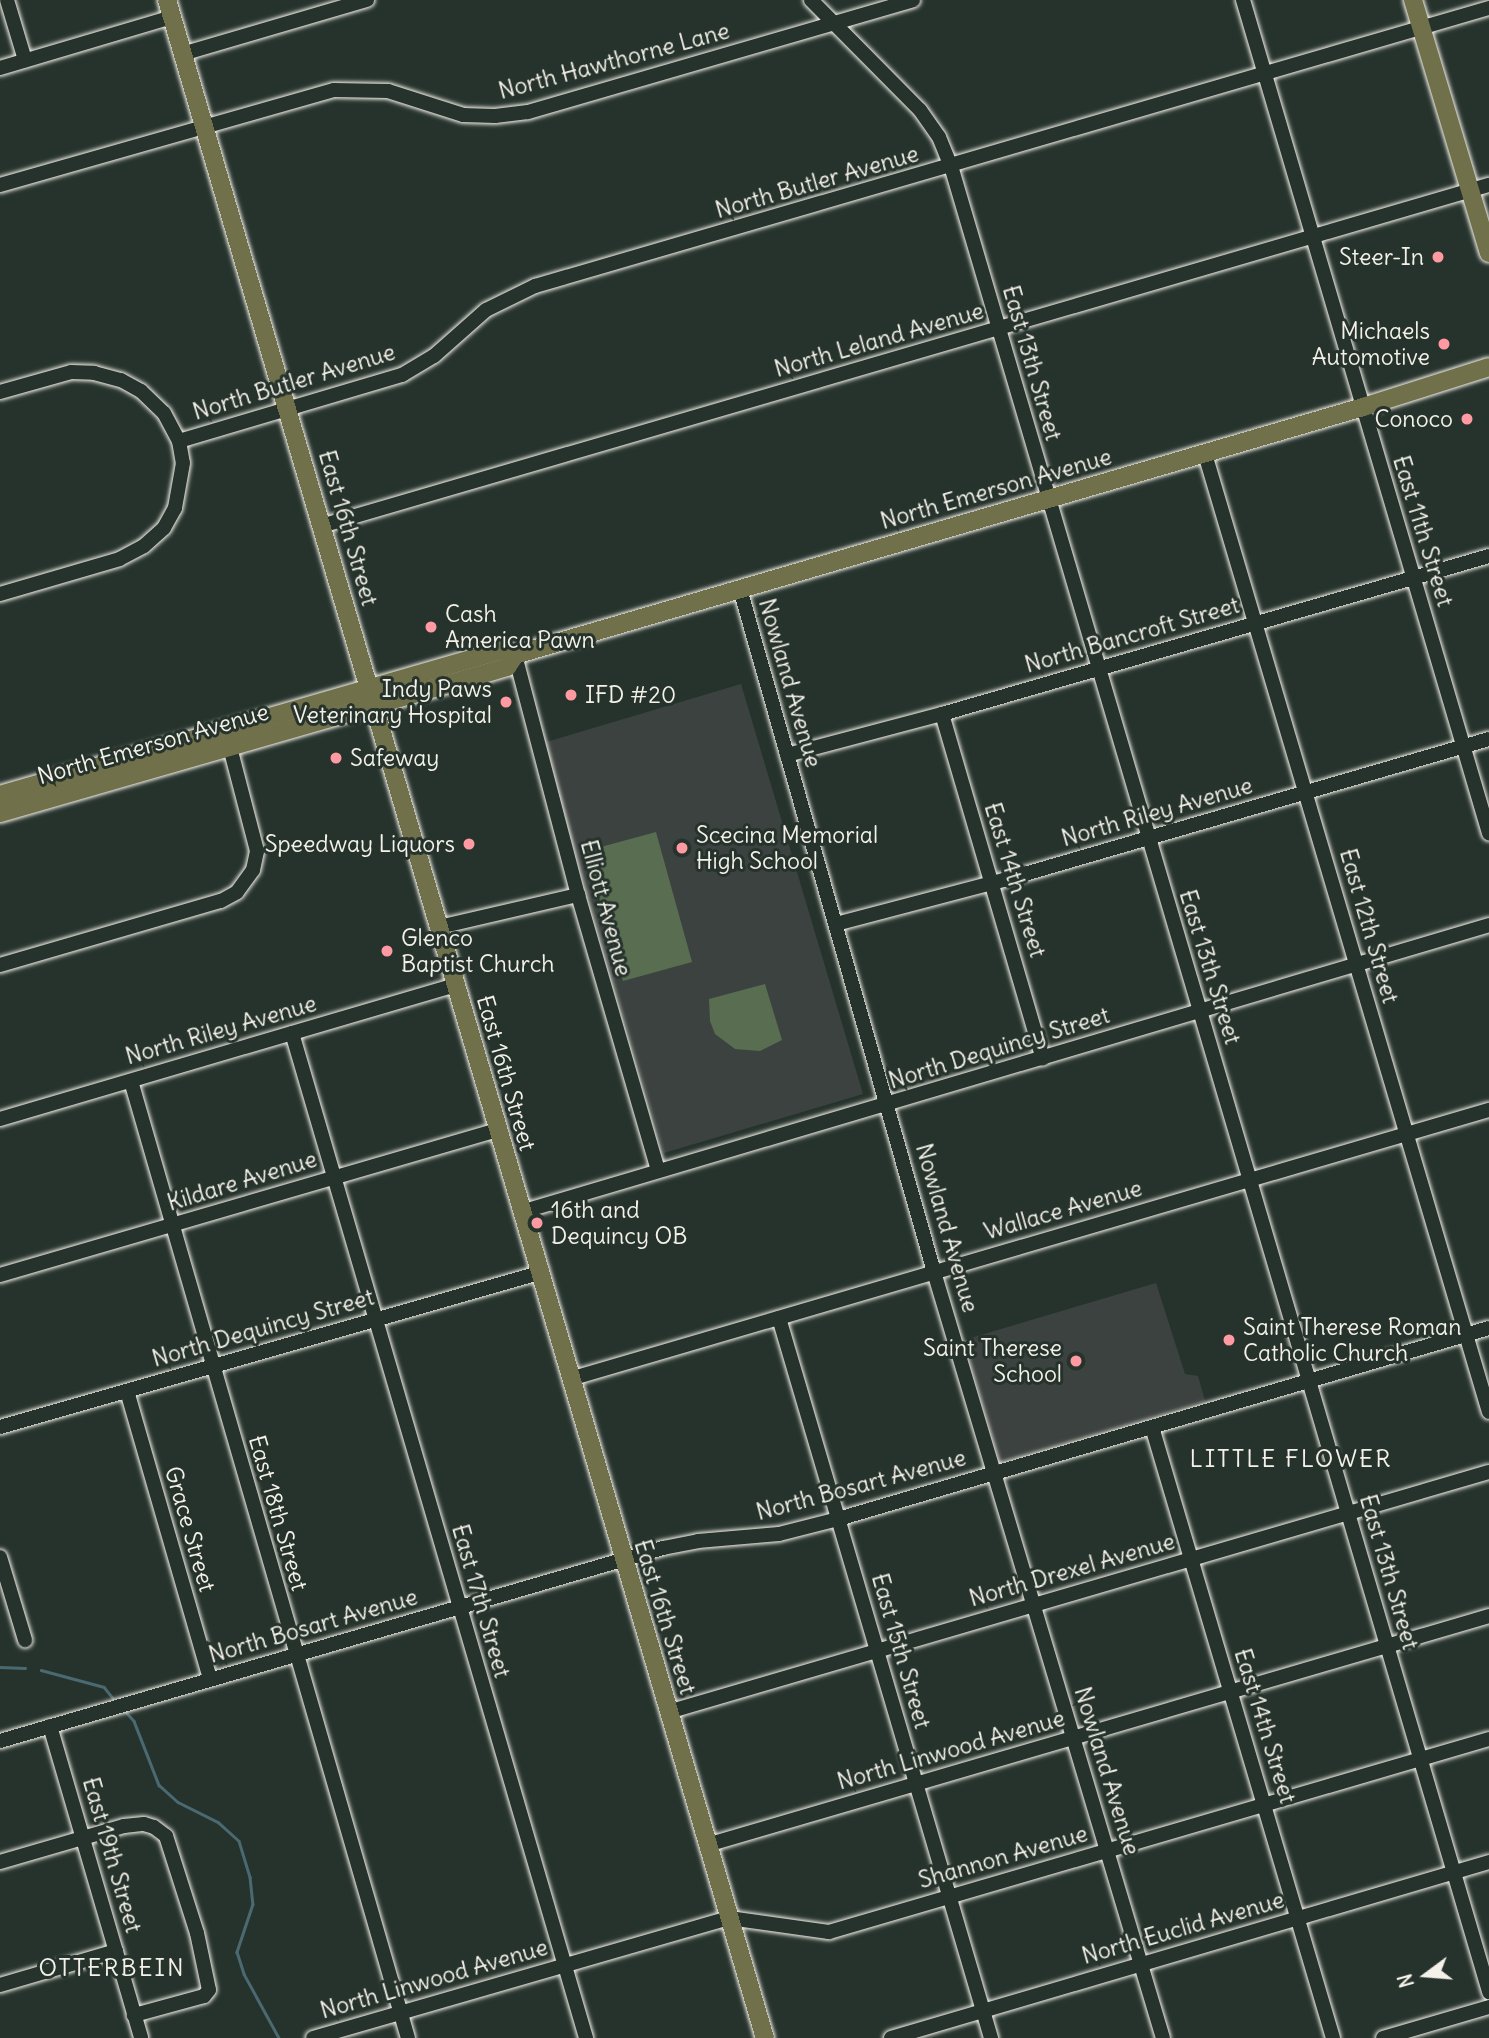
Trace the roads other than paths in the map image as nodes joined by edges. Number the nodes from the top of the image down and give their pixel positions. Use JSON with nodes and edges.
{"nodes":[{"id":1,"x":7,"y":0,"type":"edge"},
{"id":2,"x":367,"y":0,"type":"edge"},
{"id":3,"x":811,"y":0,"type":"edge"},
{"id":4,"x":913,"y":0,"type":"edge"},
{"id":5,"x":1243,"y":0,"type":"edge"},
{"id":6,"x":1413,"y":0,"type":"edge"},
{"id":7,"x":1489,"y":8,"type":"edge"},
{"id":8,"x":169,"y":9,"type":"edge"},
{"id":9,"x":832,"y":24,"type":"junction"},
{"id":10,"x":1422,"y":28,"type":"junction"},
{"id":11,"x":182,"y":54,"type":"junction"},
{"id":12,"x":25,"y":60,"type":"junction"},
{"id":13,"x":0,"y":68,"type":"edge"},
{"id":14,"x":1265,"y":74,"type":"junction"},
{"id":15,"x":204,"y":126,"type":"junction"},
{"id":16,"x":951,"y":166,"type":"junction"},
{"id":17,"x":0,"y":185,"type":"edge"},
{"id":18,"x":1489,"y":186,"type":"edge"},
{"id":19,"x":1470,"y":191,"type":"junction"},
{"id":20,"x":1312,"y":237,"type":"junction"},
{"id":21,"x":1489,"y":253,"type":"edge"},
{"id":22,"x":998,"y":329,"type":"junction"},
{"id":23,"x":1489,"y":367,"type":"edge"},
{"id":24,"x":0,"y":392,"type":"edge"},
{"id":25,"x":1363,"y":407,"type":"junction"},
{"id":26,"x":287,"y":410,"type":"junction"},
{"id":27,"x":179,"y":441,"type":"junction"},
{"id":28,"x":1205,"y":454,"type":"junction"},
{"id":29,"x":1048,"y":499,"type":"junction"},
{"id":30,"x":321,"y":526,"type":"junction"},
{"id":31,"x":1489,"y":556,"type":"edge"},
{"id":32,"x":1413,"y":578,"type":"junction"},
{"id":33,"x":740,"y":589,"type":"junction"},
{"id":34,"x":0,"y":593,"type":"edge"},
{"id":35,"x":1256,"y":623,"type":"junction"},
{"id":36,"x":515,"y":655,"type":"junction"},
{"id":37,"x":1098,"y":669,"type":"junction"},
{"id":38,"x":372,"y":697,"type":"junction"},
{"id":39,"x":942,"y":714,"type":"junction"},
{"id":40,"x":1489,"y":739,"type":"edge"},
{"id":41,"x":1464,"y":746,"type":"junction"},
{"id":42,"x":230,"y":747,"type":"junction"},
{"id":43,"x":787,"y":755,"type":"junction"},
{"id":44,"x":1306,"y":792,"type":"junction"},
{"id":45,"x":0,"y":795,"type":"edge"},
{"id":46,"x":0,"y":813,"type":"edge"},
{"id":47,"x":1489,"y":833,"type":"edge"},
{"id":48,"x":1148,"y":838,"type":"junction"},
{"id":49,"x":991,"y":883,"type":"junction"},
{"id":50,"x":578,"y":895,"type":"junction"},
{"id":51,"x":836,"y":925,"type":"junction"},
{"id":52,"x":1489,"y":925,"type":"edge"},
{"id":53,"x":439,"y":927,"type":"junction"},
{"id":54,"x":1357,"y":964,"type":"junction"},
{"id":55,"x":0,"y":965,"type":"edge"},
{"id":56,"x":455,"y":985,"type":"junction"},
{"id":57,"x":1199,"y":1011,"type":"junction"},
{"id":58,"x":292,"y":1033,"type":"junction"},
{"id":59,"x":1043,"y":1059,"type":"junction"},
{"id":60,"x":131,"y":1081,"type":"junction"},
{"id":61,"x":888,"y":1105,"type":"junction"},
{"id":62,"x":1489,"y":1110,"type":"edge"},
{"id":63,"x":0,"y":1119,"type":"edge"},
{"id":64,"x":498,"y":1130,"type":"junction"},
{"id":65,"x":1407,"y":1134,"type":"junction"},
{"id":66,"x":658,"y":1171,"type":"junction"},
{"id":67,"x":334,"y":1177,"type":"junction"},
{"id":68,"x":1250,"y":1180,"type":"junction"},
{"id":69,"x":521,"y":1212,"type":"junction"},
{"id":70,"x":173,"y":1225,"type":"junction"},
{"id":71,"x":934,"y":1272,"type":"junction"},
{"id":72,"x":539,"y":1273,"type":"junction"},
{"id":73,"x":0,"y":1275,"type":"edge"},
{"id":74,"x":779,"y":1318,"type":"junction"},
{"id":75,"x":376,"y":1320,"type":"junction"},
{"id":76,"x":1489,"y":1328,"type":"edge"},
{"id":77,"x":1466,"y":1335,"type":"junction"},
{"id":78,"x":211,"y":1366,"type":"junction"},
{"id":79,"x":570,"y":1379,"type":"junction"},
{"id":80,"x":1309,"y":1381,"type":"junction"},
{"id":81,"x":127,"y":1391,"type":"junction"},
{"id":82,"x":1489,"y":1412,"type":"edge"},
{"id":83,"x":0,"y":1427,"type":"edge"},
{"id":84,"x":1152,"y":1427,"type":"junction"},
{"id":85,"x":1489,"y":1472,"type":"edge"},
{"id":86,"x":995,"y":1473,"type":"junction"},
{"id":87,"x":1348,"y":1513,"type":"junction"},
{"id":88,"x":838,"y":1519,"type":"junction"},
{"id":89,"x":0,"y":1557,"type":"edge"},
{"id":90,"x":1191,"y":1559,"type":"junction"},
{"id":91,"x":622,"y":1560,"type":"junction"},
{"id":92,"x":4,"y":1582,"type":"edge"},
{"id":93,"x":1034,"y":1605,"type":"junction"},
{"id":94,"x":459,"y":1607,"type":"junction"},
{"id":95,"x":1489,"y":1616,"type":"edge"},
{"id":96,"x":25,"y":1640,"type":"dead end"},
{"id":97,"x":1387,"y":1646,"type":"junction"},
{"id":98,"x":877,"y":1651,"type":"junction"},
{"id":99,"x":295,"y":1655,"type":"junction"},
{"id":100,"x":210,"y":1679,"type":"junction"},
{"id":101,"x":1230,"y":1692,"type":"junction"},
{"id":102,"x":668,"y":1712,"type":"junction"},
{"id":103,"x":50,"y":1726,"type":"junction"},
{"id":104,"x":1074,"y":1737,"type":"junction"},
{"id":105,"x":1489,"y":1739,"type":"edge"},
{"id":106,"x":0,"y":1741,"type":"edge"},
{"id":107,"x":1420,"y":1759,"type":"junction"},
{"id":108,"x":916,"y":1784,"type":"junction"},
{"id":109,"x":1264,"y":1805,"type":"junction"},
{"id":110,"x":83,"y":1838,"type":"junction"},
{"id":111,"x":707,"y":1845,"type":"junction"},
{"id":112,"x":1107,"y":1850,"type":"junction"},
{"id":113,"x":0,"y":1862,"type":"edge"},
{"id":114,"x":1489,"y":1862,"type":"edge"},
{"id":115,"x":1454,"y":1872,"type":"junction"},
{"id":116,"x":950,"y":1897,"type":"junction"},
{"id":117,"x":729,"y":1918,"type":"junction"},
{"id":118,"x":1298,"y":1918,"type":"junction"},
{"id":119,"x":116,"y":1951,"type":"junction"},
{"id":120,"x":564,"y":1964,"type":"junction"},
{"id":121,"x":1141,"y":1964,"type":"junction"},
{"id":122,"x":0,"y":1984,"type":"edge"},
{"id":123,"x":1489,"y":1992,"type":"edge"},
{"id":124,"x":1489,"y":2007,"type":"edge"},
{"id":125,"x":983,"y":2010,"type":"junction"},
{"id":126,"x":400,"y":2013,"type":"junction"},
{"id":127,"x":134,"y":2015,"type":"junction"},
{"id":128,"x":141,"y":2038,"type":"edge"},
{"id":129,"x":313,"y":2038,"type":"edge"},
{"id":130,"x":408,"y":2038,"type":"edge"},
{"id":131,"x":586,"y":2038,"type":"edge"},
{"id":132,"x":765,"y":2038,"type":"edge"},
{"id":133,"x":891,"y":2038,"type":"edge"},
{"id":134,"x":991,"y":2038,"type":"edge"},
{"id":135,"x":1163,"y":2038,"type":"edge"},
{"id":136,"x":1333,"y":2038,"type":"edge"},
{"id":137,"x":1383,"y":2038,"type":"edge"}],
"edges":[{"from":1,"to":12,"type":"street"},
{"from":2,"to":11,"type":"street"},
{"from":3,"to":9,"type":"street","name":"East 13th Street"},
{"from":4,"to":9,"type":"street","name":"North Hawthorne Lane"},
{"from":5,"to":14,"type":"street","name":"East 11th Street"},
{"from":6,"to":10,"type":"main road"},
{"from":7,"to":10,"type":"street","name":"North Butler Avenue"},
{"from":8,"to":11,"type":"main road","name":"East 16th Street"},
{"from":8,"to":12,"type":"street"},
{"from":9,"to":15,"type":"street","name":"North Hawthorne Lane"},
{"from":9,"to":16,"type":"street","name":"East 13th Street"},
{"from":10,"to":14,"type":"street","name":"North Butler Avenue"},
{"from":10,"to":19,"type":"main road"},
{"from":11,"to":15,"type":"main road","name":"East 16th Street"},
{"from":12,"to":13,"type":"street"},
{"from":14,"to":16,"type":"street","name":"North Butler Avenue"},
{"from":14,"to":20,"type":"street","name":"East 11th Street"},
{"from":15,"to":17,"type":"street","name":"North Hawthorne Lane"},
{"from":15,"to":26,"type":"main road","name":"East 16th Street"},
{"from":16,"to":22,"type":"street","name":"East 13th Street"},
{"from":16,"to":26,"type":"street","name":"North Butler Avenue"},
{"from":18,"to":19,"type":"street","name":"North Leland Avenue"},
{"from":19,"to":20,"type":"street","name":"North Leland Avenue"},
{"from":19,"to":21,"type":"main road"},
{"from":20,"to":22,"type":"street","name":"North Leland Avenue"},
{"from":20,"to":25,"type":"street","name":"East 11th Street"},
{"from":22,"to":29,"type":"street","name":"East 13th Street"},
{"from":22,"to":30,"type":"street","name":"North Leland Avenue"},
{"from":23,"to":25,"type":"main road","name":"North Emerson Avenue"},
{"from":24,"to":27,"type":"street"},
{"from":25,"to":28,"type":"main road","name":"North Emerson Avenue"},
{"from":25,"to":32,"type":"street","name":"East 11th Street"},
{"from":26,"to":27,"type":"street","name":"North Butler Avenue"},
{"from":26,"to":30,"type":"main road","name":"East 16th Street"},
{"from":27,"to":34,"type":"street"},
{"from":28,"to":29,"type":"main road","name":"North Emerson Avenue"},
{"from":28,"to":35,"type":"street","name":"East 12th Street"},
{"from":29,"to":33,"type":"main road","name":"North Emerson Avenue"},
{"from":29,"to":37,"type":"street","name":"East 13th Street"},
{"from":30,"to":38,"type":"main road","name":"East 16th Street"},
{"from":31,"to":32,"type":"street","name":"North Bancroft Street"},
{"from":32,"to":35,"type":"street","name":"North Bancroft Street"},
{"from":32,"to":41,"type":"street","name":"East 11th Street"},
{"from":33,"to":36,"type":"main road","name":"North Emerson Avenue"},
{"from":33,"to":43,"type":"street","name":"Nowland Avenue"},
{"from":35,"to":37,"type":"street","name":"North Bancroft Street"},
{"from":35,"to":44,"type":"street","name":"East 12th Street"},
{"from":36,"to":38,"type":"main road","name":"North Emerson Avenue"},
{"from":36,"to":50,"type":"street","name":"Elliott Avenue"},
{"from":37,"to":39,"type":"street","name":"North Bancroft Street"},
{"from":37,"to":48,"type":"street","name":"East 13th Street"},
{"from":38,"to":42,"type":"main road","name":"North Emerson Avenue"},
{"from":38,"to":45,"type":"main road","name":"North Emerson Avenue"},
{"from":38,"to":53,"type":"main road","name":"East 16th Street"},
{"from":39,"to":43,"type":"street","name":"North Bancroft Street"},
{"from":39,"to":49,"type":"street","name":"East 14th Street"},
{"from":40,"to":41,"type":"street","name":"North Riley Avenue"},
{"from":41,"to":44,"type":"street","name":"North Riley Avenue"},
{"from":41,"to":47,"type":"street","name":"East 11th Street"},
{"from":42,"to":46,"type":"main road","name":"North Emerson Avenue"},
{"from":42,"to":55,"type":"street"},
{"from":43,"to":51,"type":"street","name":"Nowland Avenue"},
{"from":44,"to":48,"type":"street","name":"North Riley Avenue"},
{"from":44,"to":54,"type":"street","name":"East 12th Street"},
{"from":48,"to":49,"type":"street","name":"North Riley Avenue"},
{"from":48,"to":57,"type":"street","name":"East 13th Street"},
{"from":49,"to":51,"type":"street","name":"North Riley Avenue"},
{"from":49,"to":59,"type":"street","name":"East 14th Street"},
{"from":50,"to":53,"type":"street"},
{"from":50,"to":66,"type":"street","name":"Elliott Avenue"},
{"from":51,"to":61,"type":"street","name":"Nowland Avenue"},
{"from":52,"to":54,"type":"street","name":"North Dequincy Street"},
{"from":53,"to":56,"type":"main road","name":"East 16th Street"},
{"from":54,"to":57,"type":"street","name":"North Dequincy Street"},
{"from":54,"to":65,"type":"street","name":"East 12th Street"},
{"from":56,"to":58,"type":"street","name":"North Riley Avenue"},
{"from":56,"to":64,"type":"main road","name":"East 16th Street"},
{"from":57,"to":59,"type":"street","name":"North Dequincy Street"},
{"from":57,"to":68,"type":"street","name":"East 13th Street"},
{"from":58,"to":60,"type":"street","name":"North Riley Avenue"},
{"from":58,"to":67,"type":"street","name":"East 17th Street"},
{"from":59,"to":61,"type":"street","name":"North Dequincy Street"},
{"from":60,"to":63,"type":"street","name":"North Riley Avenue"},
{"from":60,"to":70,"type":"street","name":"East 18th Street"},
{"from":61,"to":66,"type":"street","name":"North Dequincy Street"},
{"from":61,"to":71,"type":"street","name":"Nowland Avenue"},
{"from":62,"to":65,"type":"street","name":"Wallace Avenue"},
{"from":64,"to":67,"type":"street","name":"Kildare Avenue"},
{"from":64,"to":69,"type":"main road","name":"East 16th Street"},
{"from":65,"to":68,"type":"street","name":"Wallace Avenue"},
{"from":65,"to":77,"type":"street","name":"East 12th Street"},
{"from":66,"to":69,"type":"street","name":"North Dequincy Street"},
{"from":67,"to":70,"type":"street","name":"Kildare Avenue"},
{"from":67,"to":75,"type":"street","name":"East 17th Street"},
{"from":68,"to":71,"type":"street","name":"Wallace Avenue"},
{"from":68,"to":80,"type":"street","name":"East 13th Street"},
{"from":69,"to":72,"type":"main road","name":"East 16th Street"},
{"from":70,"to":73,"type":"street","name":"Kildare Avenue"},
{"from":70,"to":78,"type":"street","name":"East 18th Street"},
{"from":71,"to":74,"type":"street","name":"Wallace Avenue"},
{"from":71,"to":86,"type":"street","name":"Nowland Avenue"},
{"from":72,"to":75,"type":"street","name":"North Dequincy Street"},
{"from":72,"to":79,"type":"main road","name":"East 16th Street"},
{"from":74,"to":79,"type":"street","name":"Wallace Avenue"},
{"from":74,"to":88,"type":"street","name":"East 15th Street"},
{"from":75,"to":78,"type":"street","name":"North Dequincy Street"},
{"from":75,"to":94,"type":"street","name":"East 17th Street"},
{"from":76,"to":77,"type":"street","name":"North Bosart Avenue"},
{"from":77,"to":80,"type":"street","name":"North Bosart Avenue"},
{"from":77,"to":82,"type":"street","name":"East 12th Street"},
{"from":78,"to":81,"type":"street","name":"North Dequincy Street"},
{"from":78,"to":99,"type":"street","name":"East 18th Street"},
{"from":79,"to":91,"type":"main road","name":"East 16th Street"},
{"from":80,"to":84,"type":"street","name":"North Bosart Avenue"},
{"from":80,"to":87,"type":"street","name":"East 13th Street"},
{"from":81,"to":83,"type":"street","name":"North Dequincy Street"},
{"from":81,"to":100,"type":"street","name":"Grace Street"},
{"from":84,"to":86,"type":"street","name":"North Bosart Avenue"},
{"from":84,"to":90,"type":"street","name":"East 14th Street"},
{"from":85,"to":87,"type":"street","name":"North Drexel Avenue"},
{"from":86,"to":88,"type":"street","name":"North Bosart Avenue"},
{"from":86,"to":93,"type":"street","name":"Nowland Avenue"},
{"from":87,"to":90,"type":"street","name":"North Drexel Avenue"},
{"from":87,"to":97,"type":"street","name":"East 13th Street"},
{"from":88,"to":91,"type":"street","name":"North Bosart Avenue"},
{"from":88,"to":98,"type":"street","name":"East 15th Street"},
{"from":89,"to":92,"type":"street"},
{"from":90,"to":93,"type":"street","name":"North Drexel Avenue"},
{"from":90,"to":101,"type":"street","name":"East 14th Street"},
{"from":91,"to":94,"type":"street","name":"North Bosart Avenue"},
{"from":91,"to":102,"type":"main road","name":"East 16th Street"},
{"from":92,"to":96,"type":"street"},
{"from":93,"to":98,"type":"street","name":"North Drexel Avenue"},
{"from":93,"to":104,"type":"street","name":"Nowland Avenue"},
{"from":94,"to":99,"type":"street","name":"North Bosart Avenue"},
{"from":94,"to":120,"type":"street","name":"East 17th Street"},
{"from":95,"to":97,"type":"street","name":"North Linwood Avenue"},
{"from":97,"to":101,"type":"street","name":"North Linwood Avenue"},
{"from":97,"to":107,"type":"street","name":"East 13th Street"},
{"from":98,"to":102,"type":"street","name":"North Drexel Avenue"},
{"from":98,"to":108,"type":"street","name":"East 15th Street"},
{"from":99,"to":100,"type":"street","name":"North Bosart Avenue"},
{"from":99,"to":126,"type":"street","name":"East 18th Street"},
{"from":100,"to":103,"type":"street","name":"North Bosart Avenue"},
{"from":101,"to":104,"type":"street","name":"North Linwood Avenue"},
{"from":101,"to":109,"type":"street","name":"East 14th Street"},
{"from":102,"to":111,"type":"main road","name":"East 16th Street"},
{"from":103,"to":106,"type":"street","name":"North Bosart Avenue"},
{"from":103,"to":110,"type":"street","name":"East 19th Street"},
{"from":104,"to":108,"type":"street","name":"North Linwood Avenue"},
{"from":104,"to":112,"type":"street","name":"Nowland Avenue"},
{"from":105,"to":107,"type":"street","name":"Shannon Avenue"},
{"from":107,"to":109,"type":"street","name":"Shannon Avenue"},
{"from":107,"to":115,"type":"street","name":"East 13th Street"},
{"from":108,"to":111,"type":"street","name":"North Linwood Avenue"},
{"from":108,"to":116,"type":"street","name":"East 15th Street"},
{"from":109,"to":112,"type":"street","name":"Shannon Avenue"},
{"from":109,"to":118,"type":"street","name":"East 14th Street"},
{"from":110,"to":113,"type":"street"},
{"from":110,"to":119,"type":"street","name":"East 19th Street"},
{"from":110,"to":127,"type":"street"},
{"from":111,"to":117,"type":"main road","name":"East 16th Street"},
{"from":112,"to":116,"type":"street","name":"Shannon Avenue"},
{"from":112,"to":121,"type":"street","name":"Nowland Avenue"},
{"from":114,"to":115,"type":"street","name":"North Euclid Avenue"},
{"from":115,"to":118,"type":"street","name":"North Euclid Avenue"},
{"from":115,"to":123,"type":"street","name":"East 13th Street"},
{"from":116,"to":117,"type":"street","name":"Shannon Avenue"},
{"from":116,"to":125,"type":"street","name":"East 15th Street"},
{"from":117,"to":120,"type":"street","name":"North Linwood Avenue"},
{"from":117,"to":132,"type":"main road","name":"East 16th Street"},
{"from":118,"to":121,"type":"street","name":"North Euclid Avenue"},
{"from":118,"to":136,"type":"street","name":"East 14th Street"},
{"from":119,"to":122,"type":"street"},
{"from":119,"to":127,"type":"street","name":"East 19th Street"},
{"from":120,"to":126,"type":"street","name":"North Linwood Avenue"},
{"from":120,"to":131,"type":"street","name":"East 17th Street"},
{"from":121,"to":125,"type":"street","name":"North Euclid Avenue"},
{"from":121,"to":135,"type":"street","name":"Nowland Avenue"},
{"from":124,"to":137,"type":"street"},
{"from":125,"to":133,"type":"street","name":"North Euclid Avenue"},
{"from":125,"to":134,"type":"street","name":"East 15th Street"},
{"from":126,"to":129,"type":"street","name":"North Linwood Avenue"},
{"from":126,"to":130,"type":"street","name":"East 18th Street"},
{"from":127,"to":128,"type":"street","name":"East 19th Street"}]}
